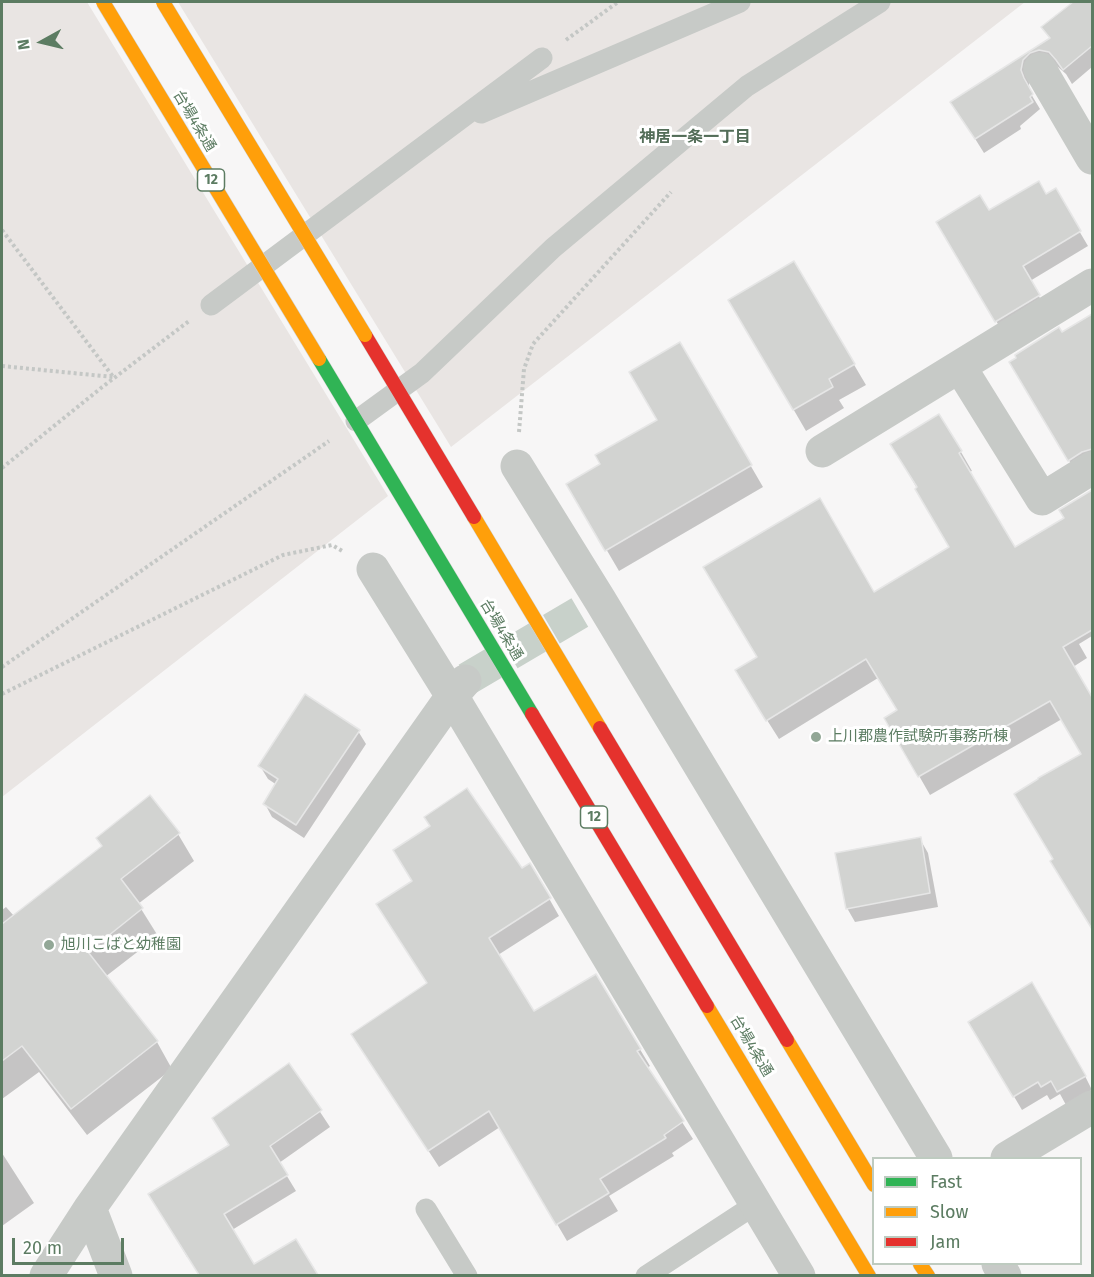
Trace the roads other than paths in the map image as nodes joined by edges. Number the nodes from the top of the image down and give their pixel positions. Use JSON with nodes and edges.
{"nodes":[{"id":1,"x":103,"y":2,"type":"edge"},
{"id":2,"x":163,"y":2,"type":"edge"},
{"id":3,"x":740,"y":2,"type":"edge"},
{"id":4,"x":879,"y":2,"type":"edge"},
{"id":5,"x":542,"y":58,"type":"road end"},
{"id":6,"x":1040,"y":69,"type":"dead end"},
{"id":7,"x":446,"y":128,"type":"junction"},
{"id":8,"x":1092,"y":158,"type":"edge"},
{"id":9,"x":1092,"y":285,"type":"edge"},
{"id":10,"x":211,"y":305,"type":"road end"},
{"id":11,"x":960,"y":367,"type":"junction"},
{"id":12,"x":398,"y":390,"type":"junction"},
{"id":13,"x":356,"y":421,"type":"junction"},
{"id":14,"x":822,"y":451,"type":"dead end"},
{"id":15,"x":517,"y":466,"type":"road end"},
{"id":16,"x":1092,"y":468,"type":"edge"},
{"id":17,"x":373,"y":569,"type":"road end"},
{"id":18,"x":460,"y":688,"type":"junction"},
{"id":19,"x":1092,"y":1107,"type":"edge"},
{"id":20,"x":935,"y":1157,"type":"edge"},
{"id":21,"x":1009,"y":1157,"type":"edge"},
{"id":22,"x":872,"y":1183,"type":"edge"},
{"id":23,"x":756,"y":1204,"type":"junction"},
{"id":24,"x":90,"y":1208,"type":"junction"},
{"id":25,"x":426,"y":1209,"type":"dead end"},
{"id":26,"x":46,"y":1275,"type":"edge"},
{"id":27,"x":116,"y":1275,"type":"edge"},
{"id":28,"x":467,"y":1275,"type":"edge"},
{"id":29,"x":646,"y":1275,"type":"edge"},
{"id":30,"x":799,"y":1275,"type":"edge"},
{"id":31,"x":869,"y":1275,"type":"edge"}],
"edges":[{"from":1,"to":13,"type":"highway","name":"台場4条通","number":"12","bridge":true},
{"from":2,"to":12,"type":"highway","bridge":true},
{"from":3,"to":7,"type":"lane"},
{"from":4,"to":12,"type":"lane"},
{"from":5,"to":7,"type":"lane"},
{"from":6,"to":8,"type":"street"},
{"from":7,"to":10,"type":"lane"},
{"from":9,"to":11,"type":"street"},
{"from":11,"to":14,"type":"street"},
{"from":11,"to":16,"type":"street"},
{"from":12,"to":13,"type":"lane"},
{"from":12,"to":22,"type":"highway"},
{"from":13,"to":31,"type":"highway","name":"台場4条通","number":"12"},
{"from":15,"to":20,"type":"street"},
{"from":17,"to":18,"type":"street"},
{"from":18,"to":23,"type":"street"},
{"from":18,"to":24,"type":"street"},
{"from":19,"to":21,"type":"street"},
{"from":23,"to":29,"type":"lane"},
{"from":23,"to":30,"type":"street"},
{"from":24,"to":26,"type":"street"},
{"from":24,"to":27,"type":"street"},
{"from":25,"to":28,"type":"lane"}]}
